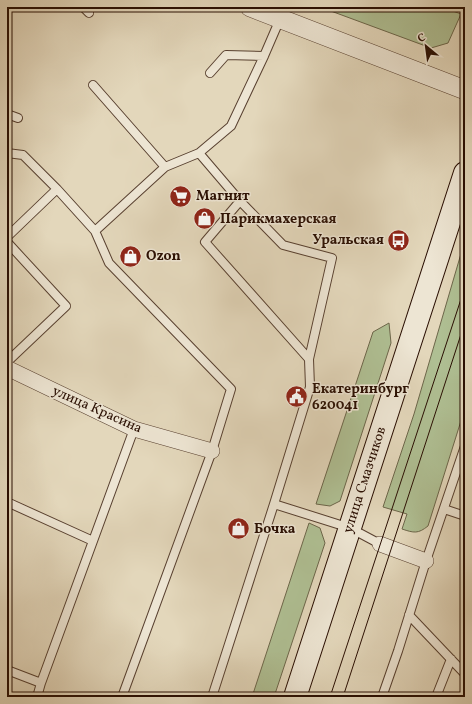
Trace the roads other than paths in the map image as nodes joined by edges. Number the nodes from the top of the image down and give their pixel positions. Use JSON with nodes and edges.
{"nodes":[{"id":1,"x":250,"y":7,"type":"edge"},
{"id":2,"x":280,"y":19,"type":"junction"},
{"id":3,"x":264,"y":56,"type":"junction"},
{"id":4,"x":210,"y":73,"type":"dead end"},
{"id":5,"x":92,"y":85,"type":"dead end"},
{"id":6,"x":465,"y":90,"type":"edge"},
{"id":7,"x":7,"y":114,"type":"edge"},
{"id":8,"x":18,"y":118,"type":"dead end"},
{"id":9,"x":7,"y":153,"type":"edge"},
{"id":10,"x":199,"y":153,"type":"junction"},
{"id":11,"x":165,"y":167,"type":"junction"},
{"id":12,"x":465,"y":172,"type":"edge"},
{"id":13,"x":57,"y":189,"type":"junction"},
{"id":14,"x":240,"y":201,"type":"junction"},
{"id":15,"x":95,"y":231,"type":"junction"},
{"id":16,"x":7,"y":237,"type":"edge"},
{"id":17,"x":7,"y":242,"type":"edge"},
{"id":18,"x":309,"y":359,"type":"junction"},
{"id":19,"x":7,"y":362,"type":"edge"},
{"id":20,"x":7,"y":368,"type":"edge"},
{"id":21,"x":134,"y":428,"type":"junction"},
{"id":22,"x":465,"y":446,"type":"edge"},
{"id":23,"x":212,"y":451,"type":"junction"},
{"id":24,"x":7,"y":502,"type":"edge"},
{"id":25,"x":274,"y":504,"type":"junction"},
{"id":26,"x":444,"y":509,"type":"junction"},
{"id":27,"x":465,"y":516,"type":"edge"},
{"id":28,"x":350,"y":528,"type":"junction"},
{"id":29,"x":93,"y":541,"type":"junction"},
{"id":30,"x":380,"y":544,"type":"joint"},
{"id":31,"x":426,"y":561,"type":"junction"},
{"id":32,"x":409,"y":615,"type":"junction"},
{"id":33,"x":451,"y":659,"type":"junction"},
{"id":34,"x":7,"y":670,"type":"edge"},
{"id":35,"x":465,"y":674,"type":"edge"},
{"id":36,"x":41,"y":682,"type":"junction"},
{"id":37,"x":37,"y":697,"type":"edge"},
{"id":38,"x":122,"y":697,"type":"edge"},
{"id":39,"x":212,"y":697,"type":"edge"},
{"id":40,"x":295,"y":697,"type":"edge"},
{"id":41,"x":382,"y":697,"type":"edge"},
{"id":42,"x":436,"y":697,"type":"edge"}],
"edges":[{"from":1,"to":2,"type":"street"},
{"from":2,"to":3,"type":"lane"},
{"from":2,"to":6,"type":"street"},
{"from":3,"to":4,"type":"lane"},
{"from":3,"to":10,"type":"lane"},
{"from":5,"to":11,"type":"lane"},
{"from":7,"to":8,"type":"lane"},
{"from":9,"to":13,"type":"lane"},
{"from":10,"to":11,"type":"lane"},
{"from":10,"to":14,"type":"lane"},
{"from":11,"to":15,"type":"lane"},
{"from":12,"to":28,"type":"main road","name":"улица Смазчиков"},
{"from":13,"to":15,"type":"lane"},
{"from":13,"to":16,"type":"lane"},
{"from":14,"to":18,"type":"lane"},
{"from":14,"to":18,"type":"lane"},
{"from":15,"to":23,"type":"lane"},
{"from":17,"to":19,"type":"lane"},
{"from":18,"to":25,"type":"lane"},
{"from":20,"to":21,"type":"street","name":"улица Красина"},
{"from":21,"to":23,"type":"street","name":"улица Красина"},
{"from":21,"to":29,"type":"lane"},
{"from":22,"to":26,"type":"lane"},
{"from":23,"to":38,"type":"lane"},
{"from":24,"to":29,"type":"lane"},
{"from":25,"to":28,"type":"lane"},
{"from":25,"to":39,"type":"lane"},
{"from":26,"to":27,"type":"lane"},
{"from":26,"to":31,"type":"lane"},
{"from":28,"to":30,"type":"lane"},
{"from":28,"to":40,"type":"main road","name":"улица Смазчиков"},
{"from":29,"to":36,"type":"lane"},
{"from":30,"to":31,"type":"street"},
{"from":31,"to":32,"type":"lane"},
{"from":32,"to":33,"type":"lane"},
{"from":32,"to":41,"type":"lane"},
{"from":33,"to":35,"type":"lane"},
{"from":33,"to":42,"type":"lane"},
{"from":34,"to":36,"type":"lane"},
{"from":36,"to":37,"type":"lane"}]}
